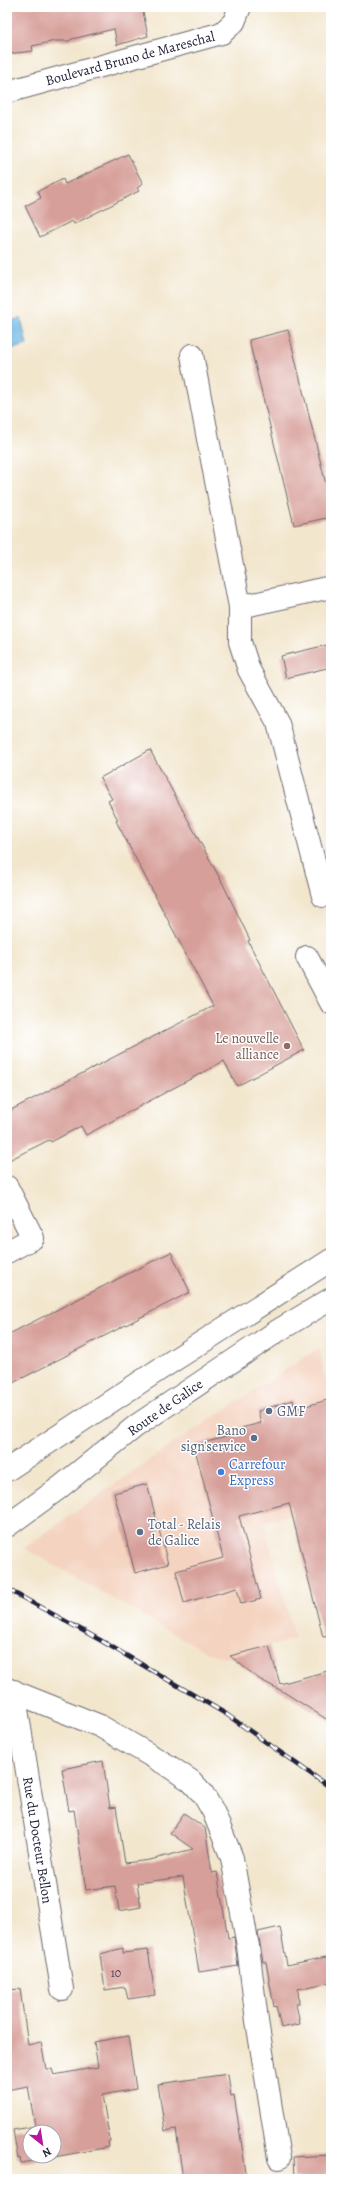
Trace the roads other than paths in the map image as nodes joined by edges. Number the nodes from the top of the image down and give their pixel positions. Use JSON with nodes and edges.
{"nodes":[{"id":1,"x":240,"y":7,"type":"edge"},
{"id":2,"x":7,"y":92,"type":"edge"},
{"id":3,"x":192,"y":355,"type":"dead end"},
{"id":4,"x":331,"y":588,"type":"edge"},
{"id":5,"x":240,"y":606,"type":"junction"},
{"id":6,"x":323,"y":896,"type":"dead end"},
{"id":7,"x":307,"y":957,"type":"dead end"},
{"id":8,"x":331,"y":1003,"type":"edge"},
{"id":9,"x":7,"y":1187,"type":"edge"},
{"id":10,"x":7,"y":1252,"type":"edge"},
{"id":11,"x":331,"y":1260,"type":"edge"},
{"id":12,"x":331,"y":1299,"type":"edge"},
{"id":13,"x":7,"y":1470,"type":"edge"},
{"id":14,"x":7,"y":1526,"type":"edge"},
{"id":15,"x":10,"y":1690,"type":"edge"},
{"id":16,"x":62,"y":1989,"type":"dead end"},
{"id":17,"x":279,"y":2158,"type":"dead end"}],
"edges":[{"from":1,"to":2,"type":"street","name":"Boulevard Bruno de Mareschal"},
{"from":3,"to":5,"type":"street"},
{"from":4,"to":5,"type":"street"},
{"from":5,"to":6,"type":"street"},
{"from":7,"to":8,"type":"street"},
{"from":9,"to":10,"type":"street"},
{"from":11,"to":13,"type":"street"},
{"from":12,"to":14,"type":"street","name":"Route de Galice"},
{"from":15,"to":16,"type":"street","name":"Rue du Docteur Bellon"},
{"from":15,"to":17,"type":"street"}]}
